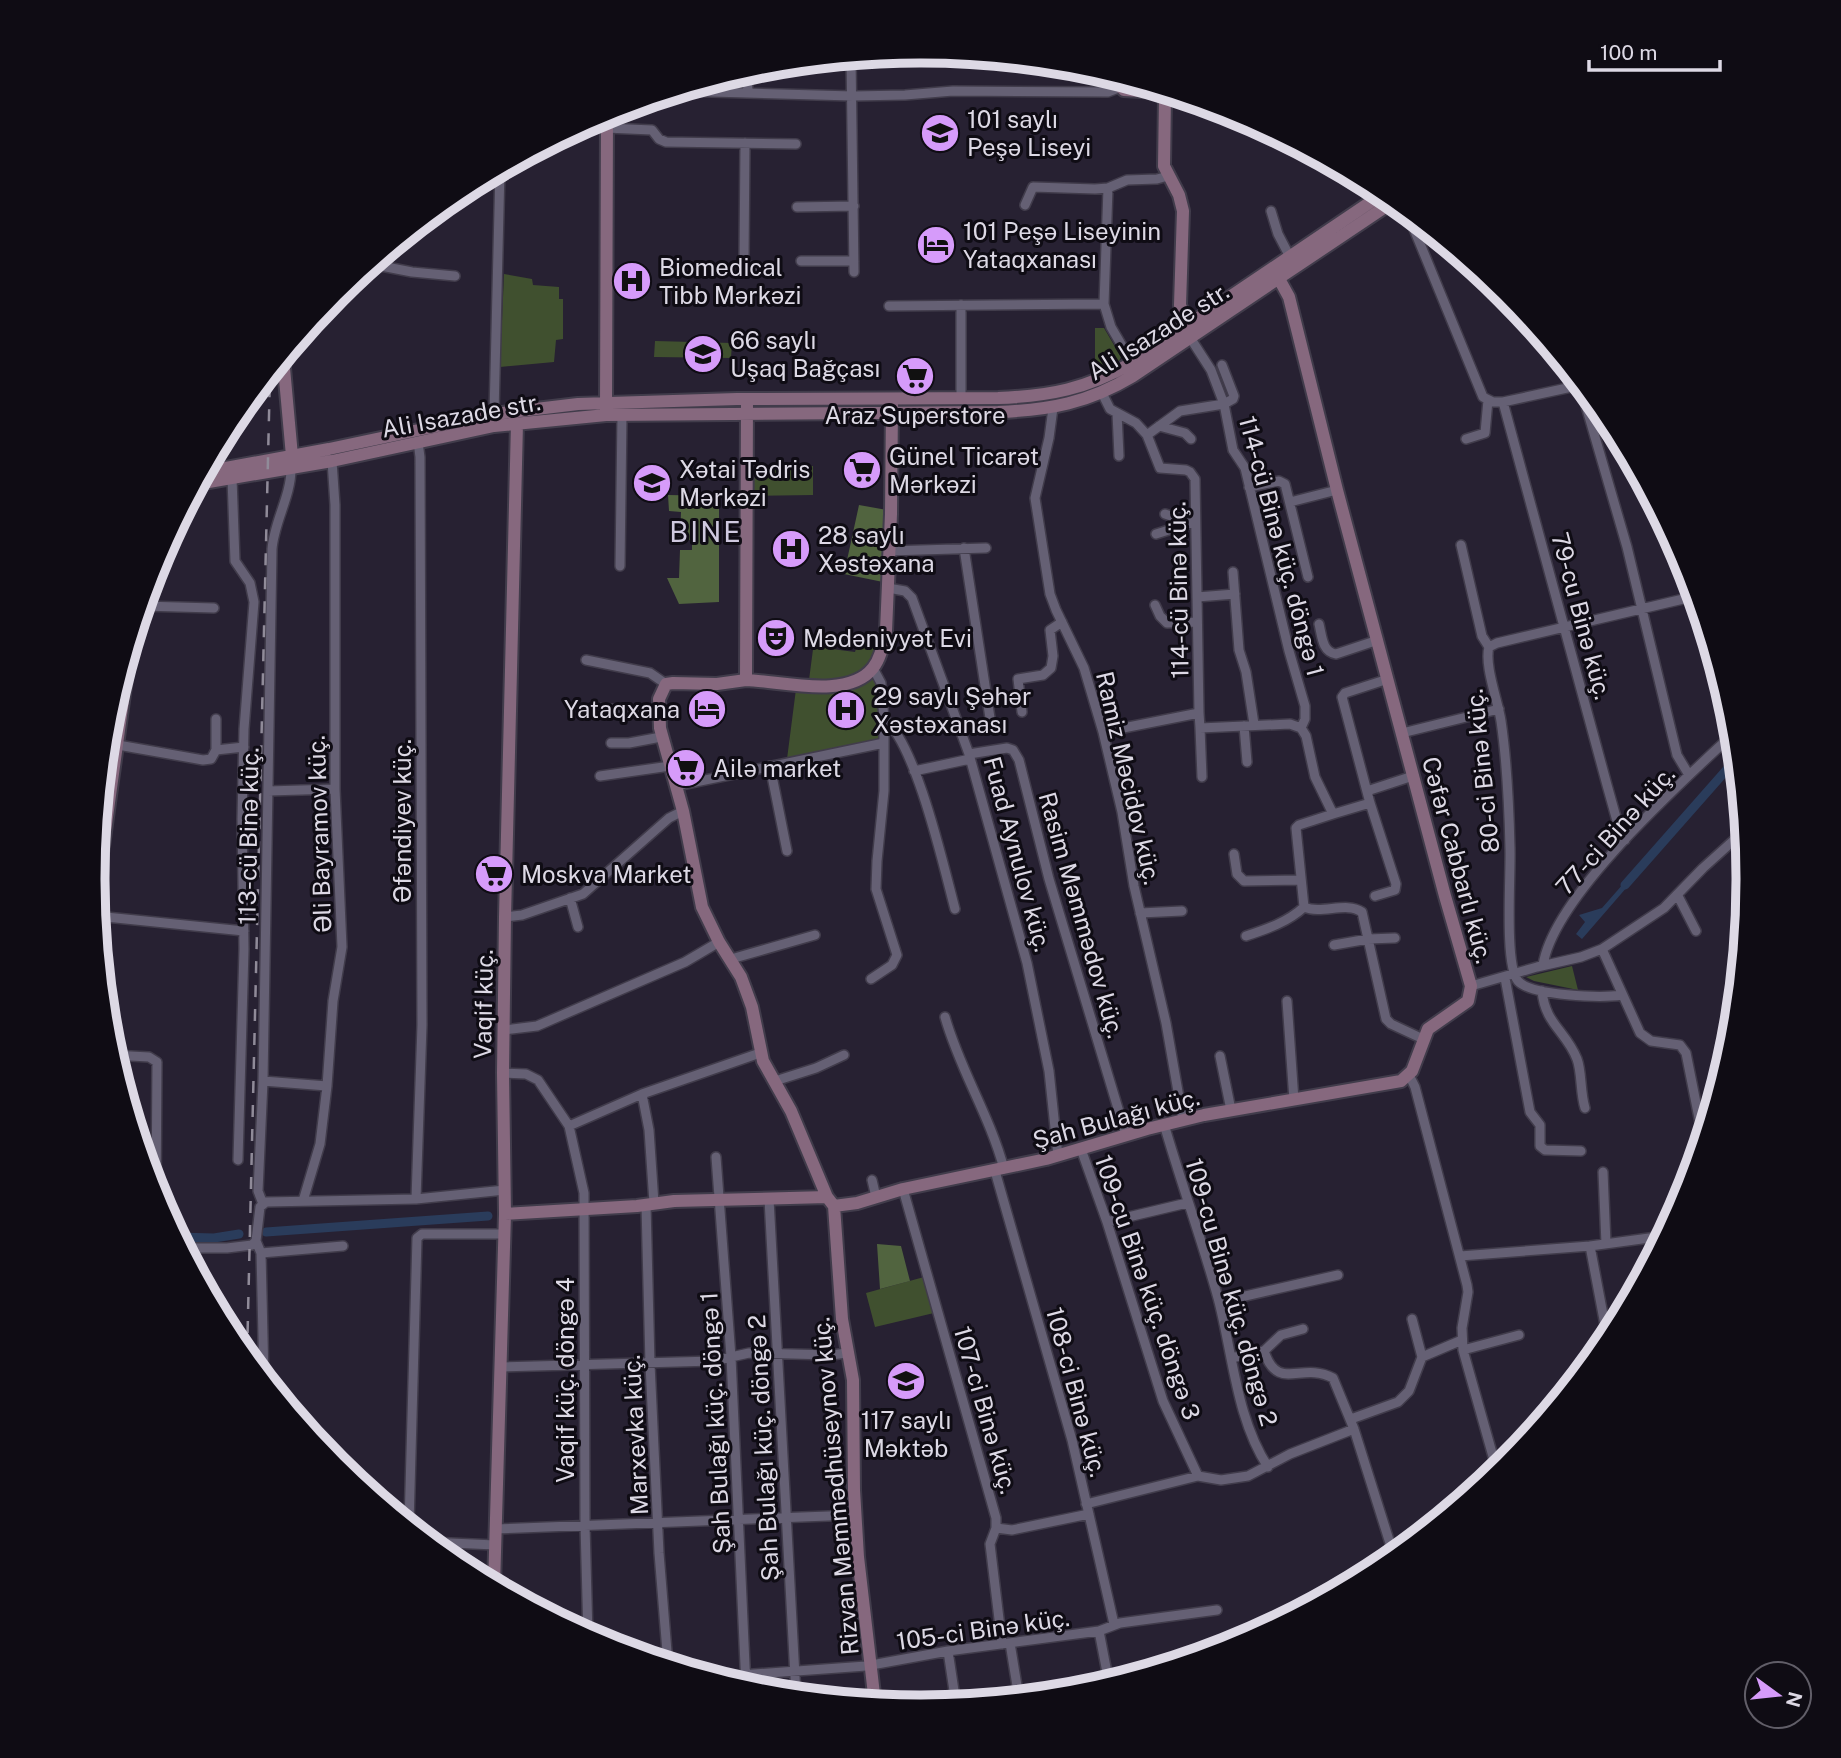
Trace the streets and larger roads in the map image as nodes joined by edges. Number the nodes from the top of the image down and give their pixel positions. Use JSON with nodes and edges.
{"nodes":[{"id":1,"x":851,"y":66,"type":"edge"},
{"id":2,"x":748,"y":82,"type":"edge"},
{"id":3,"x":1114,"y":87,"type":"edge"},
{"id":4,"x":706,"y":92,"type":"edge"},
{"id":5,"x":748,"y":93,"type":"junction"},
{"id":6,"x":852,"y":96,"type":"junction"},
{"id":7,"x":1165,"y":101,"type":"edge"},
{"id":8,"x":606,"y":128,"type":"joint"},
{"id":9,"x":745,"y":143,"type":"junction"},
{"id":10,"x":796,"y":144,"type":"dead end"},
{"id":11,"x":1168,"y":176,"type":"junction"},
{"id":12,"x":500,"y":180,"type":"edge"},
{"id":13,"x":1108,"y":188,"type":"junction"},
{"id":14,"x":1373,"y":200,"type":"edge"},
{"id":15,"x":1025,"y":205,"type":"dead end"},
{"id":16,"x":854,"y":206,"type":"junction"},
{"id":17,"x":797,"y":207,"type":"dead end"},
{"id":18,"x":1383,"y":208,"type":"edge"},
{"id":19,"x":1271,"y":211,"type":"dead end"},
{"id":20,"x":1414,"y":230,"type":"edge"},
{"id":21,"x":1290,"y":257,"type":"junction"},
{"id":22,"x":801,"y":261,"type":"dead end"},
{"id":23,"x":854,"y":261,"type":"junction"},
{"id":24,"x":381,"y":266,"type":"edge"},
{"id":25,"x":762,"y":268,"type":"dead end"},
{"id":26,"x":854,"y":272,"type":"dead end"},
{"id":27,"x":1277,"y":273,"type":"junction"},
{"id":28,"x":455,"y":276,"type":"dead end"},
{"id":29,"x":1104,"y":304,"type":"junction"},
{"id":30,"x":961,"y":305,"type":"junction"},
{"id":31,"x":889,"y":306,"type":"dead end"},
{"id":32,"x":1190,"y":324,"type":"junction"},
{"id":33,"x":1191,"y":339,"type":"junction"},
{"id":34,"x":1132,"y":363,"type":"junction"},
{"id":35,"x":1222,"y":365,"type":"dead end"},
{"id":36,"x":284,"y":369,"type":"edge"},
{"id":37,"x":1572,"y":388,"type":"edge"},
{"id":38,"x":1102,"y":393,"type":"junction"},
{"id":39,"x":892,"y":398,"type":"junction"},
{"id":40,"x":742,"y":399,"type":"junction"},
{"id":41,"x":961,"y":399,"type":"junction"},
{"id":42,"x":1488,"y":400,"type":"junction"},
{"id":43,"x":1503,"y":402,"type":"junction"},
{"id":44,"x":1224,"y":404,"type":"junction"},
{"id":45,"x":606,"y":408,"type":"junction"},
{"id":46,"x":1053,"y":408,"type":"junction"},
{"id":47,"x":1587,"y":409,"type":"edge"},
{"id":48,"x":892,"y":412,"type":"junction"},
{"id":49,"x":742,"y":413,"type":"junction"},
{"id":50,"x":1117,"y":413,"type":"junction"},
{"id":51,"x":494,"y":414,"type":"junction"},
{"id":52,"x":622,"y":415,"type":"junction"},
{"id":53,"x":517,"y":423,"type":"junction"},
{"id":54,"x":1159,"y":426,"type":"junction"},
{"id":55,"x":1147,"y":435,"type":"junction"},
{"id":56,"x":1191,"y":439,"type":"dead end"},
{"id":57,"x":1466,"y":439,"type":"dead end"},
{"id":58,"x":418,"y":442,"type":"junction"},
{"id":59,"x":1119,"y":456,"type":"dead end"},
{"id":60,"x":331,"y":461,"type":"junction"},
{"id":61,"x":291,"y":462,"type":"junction"},
{"id":62,"x":214,"y":471,"type":"edge"},
{"id":63,"x":232,"y":478,"type":"junction"},
{"id":64,"x":208,"y":482,"type":"edge"},
{"id":65,"x":1249,"y":487,"type":"junction"},
{"id":66,"x":1337,"y":490,"type":"junction"},
{"id":67,"x":1290,"y":502,"type":"junction"},
{"id":68,"x":1165,"y":514,"type":"dead end"},
{"id":69,"x":1195,"y":522,"type":"junction"},
{"id":70,"x":1183,"y":525,"type":"junction"},
{"id":71,"x":1156,"y":534,"type":"dead end"},
{"id":72,"x":1461,"y":545,"type":"dead end"},
{"id":73,"x":964,"y":548,"type":"junction"},
{"id":74,"x":986,"y":548,"type":"dead end"},
{"id":75,"x":889,"y":551,"type":"junction"},
{"id":76,"x":620,"y":566,"type":"dead end"},
{"id":77,"x":1233,"y":572,"type":"dead end"},
{"id":78,"x":1308,"y":577,"type":"dead end"},
{"id":79,"x":888,"y":588,"type":"junction"},
{"id":80,"x":1235,"y":594,"type":"junction"},
{"id":81,"x":1196,"y":597,"type":"junction"},
{"id":82,"x":1686,"y":598,"type":"edge"},
{"id":83,"x":1155,"y":605,"type":"dead end"},
{"id":84,"x":152,"y":606,"type":"edge"},
{"id":85,"x":1642,"y":607,"type":"junction"},
{"id":86,"x":214,"y":608,"type":"dead end"},
{"id":87,"x":1062,"y":622,"type":"junction"},
{"id":88,"x":1197,"y":622,"type":"junction"},
{"id":89,"x":1319,"y":624,"type":"dead end"},
{"id":90,"x":1566,"y":626,"type":"junction"},
{"id":91,"x":1378,"y":640,"type":"junction"},
{"id":92,"x":1489,"y":647,"type":"junction"},
{"id":93,"x":586,"y":660,"type":"dead end"},
{"id":94,"x":873,"y":668,"type":"junction"},
{"id":95,"x":1388,"y":679,"type":"junction"},
{"id":96,"x":746,"y":680,"type":"junction"},
{"id":97,"x":666,"y":684,"type":"junction"},
{"id":98,"x":596,"y":708,"type":"dead end"},
{"id":99,"x":123,"y":709,"type":"edge"},
{"id":100,"x":1499,"y":709,"type":"junction"},
{"id":101,"x":659,"y":712,"type":"junction"},
{"id":102,"x":1023,"y":712,"type":"dead end"},
{"id":103,"x":1199,"y":713,"type":"junction"},
{"id":104,"x":990,"y":718,"type":"dead end"},
{"id":105,"x":216,"y":719,"type":"dead end"},
{"id":106,"x":884,"y":719,"type":"junction"},
{"id":107,"x":1254,"y":724,"type":"junction"},
{"id":108,"x":1244,"y":726,"type":"junction"},
{"id":109,"x":1200,"y":728,"type":"junction"},
{"id":110,"x":1301,"y":728,"type":"junction"},
{"id":111,"x":1103,"y":732,"type":"junction"},
{"id":112,"x":1402,"y":733,"type":"junction"},
{"id":113,"x":661,"y":737,"type":"junction"},
{"id":114,"x":1725,"y":742,"type":"edge"},
{"id":115,"x":611,"y":743,"type":"dead end"},
{"id":116,"x":884,"y":743,"type":"junction"},
{"id":117,"x":118,"y":745,"type":"junction"},
{"id":118,"x":244,"y":747,"type":"junction"},
{"id":119,"x":216,"y":750,"type":"junction"},
{"id":120,"x":970,"y":757,"type":"junction"},
{"id":121,"x":1247,"y":762,"type":"dead end"},
{"id":122,"x":670,"y":766,"type":"junction"},
{"id":123,"x":770,"y":766,"type":"junction"},
{"id":124,"x":914,"y":771,"type":"junction"},
{"id":125,"x":1689,"y":775,"type":"junction"},
{"id":126,"x":600,"y":776,"type":"dead end"},
{"id":127,"x":1413,"y":776,"type":"junction"},
{"id":128,"x":1202,"y":777,"type":"dead end"},
{"id":129,"x":676,"y":786,"type":"junction"},
{"id":130,"x":335,"y":789,"type":"junction"},
{"id":131,"x":268,"y":790,"type":"junction"},
{"id":132,"x":1367,"y":791,"type":"junction"},
{"id":133,"x":1370,"y":803,"type":"junction"},
{"id":134,"x":683,"y":811,"type":"junction"},
{"id":135,"x":1333,"y":814,"type":"junction"},
{"id":136,"x":106,"y":828,"type":"edge"},
{"id":137,"x":1735,"y":839,"type":"edge"},
{"id":138,"x":1625,"y":840,"type":"junction"},
{"id":139,"x":787,"y":851,"type":"dead end"},
{"id":140,"x":1234,"y":853,"type":"dead end"},
{"id":141,"x":1300,"y":880,"type":"junction"},
{"id":142,"x":1375,"y":896,"type":"dead end"},
{"id":143,"x":1678,"y":896,"type":"junction"},
{"id":144,"x":570,"y":898,"type":"junction"},
{"id":145,"x":1304,"y":907,"type":"junction"},
{"id":146,"x":955,"y":909,"type":"dead end"},
{"id":147,"x":1182,"y":911,"type":"dead end"},
{"id":148,"x":1140,"y":913,"type":"junction"},
{"id":149,"x":106,"y":917,"type":"edge"},
{"id":150,"x":505,"y":917,"type":"junction"},
{"id":151,"x":578,"y":927,"type":"dead end"},
{"id":152,"x":244,"y":931,"type":"junction"},
{"id":153,"x":1696,"y":931,"type":"dead end"},
{"id":154,"x":815,"y":935,"type":"dead end"},
{"id":155,"x":1246,"y":936,"type":"dead end"},
{"id":156,"x":1395,"y":937,"type":"dead end"},
{"id":157,"x":1368,"y":939,"type":"junction"},
{"id":158,"x":719,"y":942,"type":"junction"},
{"id":159,"x":1334,"y":945,"type":"dead end"},
{"id":160,"x":1602,"y":949,"type":"junction"},
{"id":161,"x":731,"y":959,"type":"junction"},
{"id":162,"x":1543,"y":965,"type":"junction"},
{"id":163,"x":1510,"y":977,"type":"junction"},
{"id":164,"x":872,"y":979,"type":"dead end"},
{"id":165,"x":1471,"y":986,"type":"junction"},
{"id":166,"x":1542,"y":990,"type":"junction"},
{"id":167,"x":1622,"y":995,"type":"junction"},
{"id":168,"x":1287,"y":1001,"type":"dead end"},
{"id":169,"x":945,"y":1017,"type":"dead end"},
{"id":170,"x":504,"y":1030,"type":"junction"},
{"id":171,"x":1423,"y":1039,"type":"junction"},
{"id":172,"x":760,"y":1053,"type":"junction"},
{"id":173,"x":845,"y":1055,"type":"dead end"},
{"id":174,"x":124,"y":1056,"type":"edge"},
{"id":175,"x":1220,"y":1056,"type":"dead end"},
{"id":176,"x":503,"y":1073,"type":"junction"},
{"id":177,"x":1409,"y":1075,"type":"junction"},
{"id":178,"x":263,"y":1081,"type":"junction"},
{"id":179,"x":775,"y":1081,"type":"junction"},
{"id":180,"x":327,"y":1086,"type":"junction"},
{"id":181,"x":642,"y":1094,"type":"junction"},
{"id":182,"x":1294,"y":1100,"type":"junction"},
{"id":183,"x":1585,"y":1108,"type":"dead end"},
{"id":184,"x":1231,"y":1110,"type":"junction"},
{"id":185,"x":1183,"y":1120,"type":"junction"},
{"id":186,"x":1699,"y":1121,"type":"edge"},
{"id":187,"x":569,"y":1125,"type":"junction"},
{"id":188,"x":1164,"y":1125,"type":"junction"},
{"id":189,"x":1126,"y":1135,"type":"junction"},
{"id":190,"x":1081,"y":1149,"type":"junction"},
{"id":191,"x":1581,"y":1151,"type":"dead end"},
{"id":192,"x":1058,"y":1156,"type":"junction"},
{"id":193,"x":716,"y":1157,"type":"dead end"},
{"id":194,"x":238,"y":1160,"type":"dead end"},
{"id":195,"x":156,"y":1163,"type":"edge"},
{"id":196,"x":1000,"y":1170,"type":"junction"},
{"id":197,"x":1603,"y":1172,"type":"dead end"},
{"id":198,"x":872,"y":1180,"type":"dead end"},
{"id":199,"x":903,"y":1189,"type":"junction"},
{"id":200,"x":505,"y":1190,"type":"junction"},
{"id":201,"x":876,"y":1197,"type":"junction"},
{"id":202,"x":416,"y":1199,"type":"junction"},
{"id":203,"x":769,"y":1199,"type":"junction"},
{"id":204,"x":303,"y":1201,"type":"junction"},
{"id":205,"x":720,"y":1201,"type":"junction"},
{"id":206,"x":830,"y":1201,"type":"junction"},
{"id":207,"x":1187,"y":1203,"type":"junction"},
{"id":208,"x":263,"y":1204,"type":"junction"},
{"id":209,"x":650,"y":1204,"type":"junction"},
{"id":210,"x":584,"y":1209,"type":"junction"},
{"id":211,"x":505,"y":1214,"type":"junction"},
{"id":212,"x":1107,"y":1222,"type":"junction"},
{"id":213,"x":505,"y":1234,"type":"junction"},
{"id":214,"x":1653,"y":1238,"type":"edge"},
{"id":215,"x":256,"y":1241,"type":"junction"},
{"id":216,"x":1606,"y":1244,"type":"junction"},
{"id":217,"x":343,"y":1246,"type":"dead end"},
{"id":218,"x":1590,"y":1246,"type":"junction"},
{"id":219,"x":193,"y":1248,"type":"edge"},
{"id":220,"x":261,"y":1254,"type":"junction"},
{"id":221,"x":1460,"y":1256,"type":"junction"},
{"id":222,"x":1338,"y":1275,"type":"dead end"},
{"id":223,"x":1219,"y":1302,"type":"junction"},
{"id":224,"x":1412,"y":1319,"type":"dead end"},
{"id":225,"x":1605,"y":1323,"type":"edge"},
{"id":226,"x":1303,"y":1329,"type":"dead end"},
{"id":227,"x":1519,"y":1335,"type":"dead end"},
{"id":228,"x":1462,"y":1345,"type":"junction"},
{"id":229,"x":1264,"y":1351,"type":"junction"},
{"id":230,"x":776,"y":1353,"type":"junction"},
{"id":231,"x":847,"y":1353,"type":"junction"},
{"id":232,"x":732,"y":1357,"type":"junction"},
{"id":233,"x":1422,"y":1357,"type":"junction"},
{"id":234,"x":1231,"y":1358,"type":"junction"},
{"id":235,"x":264,"y":1363,"type":"edge"},
{"id":236,"x":650,"y":1364,"type":"junction"},
{"id":237,"x":585,"y":1366,"type":"junction"},
{"id":238,"x":502,"y":1367,"type":"junction"},
{"id":239,"x":1353,"y":1424,"type":"junction"},
{"id":240,"x":1494,"y":1459,"type":"edge"},
{"id":241,"x":1268,"y":1467,"type":"junction"},
{"id":242,"x":1198,"y":1476,"type":"junction"},
{"id":243,"x":1087,"y":1509,"type":"junction"},
{"id":244,"x":409,"y":1514,"type":"edge"},
{"id":245,"x":855,"y":1515,"type":"junction"},
{"id":246,"x":786,"y":1517,"type":"junction"},
{"id":247,"x":740,"y":1519,"type":"junction"},
{"id":248,"x":658,"y":1522,"type":"junction"},
{"id":249,"x":585,"y":1525,"type":"junction"},
{"id":250,"x":996,"y":1528,"type":"junction"},
{"id":251,"x":495,"y":1529,"type":"junction"},
{"id":252,"x":447,"y":1543,"type":"edge"},
{"id":253,"x":495,"y":1545,"type":"junction"},
{"id":254,"x":1391,"y":1545,"type":"edge"},
{"id":255,"x":494,"y":1575,"type":"edge"},
{"id":256,"x":1217,"y":1610,"type":"dead end"},
{"id":257,"x":588,"y":1624,"type":"edge"},
{"id":258,"x":1114,"y":1625,"type":"junction"},
{"id":259,"x":1099,"y":1631,"type":"junction"},
{"id":260,"x":1006,"y":1643,"type":"junction"},
{"id":261,"x":948,"y":1651,"type":"junction"},
{"id":262,"x":667,"y":1655,"type":"edge"},
{"id":263,"x":872,"y":1665,"type":"junction"},
{"id":264,"x":795,"y":1672,"type":"junction"},
{"id":265,"x":1108,"y":1673,"type":"edge"},
{"id":266,"x":745,"y":1676,"type":"edge"},
{"id":267,"x":747,"y":1676,"type":"edge"},
{"id":268,"x":796,"y":1685,"type":"edge"},
{"id":269,"x":1017,"y":1689,"type":"edge"},
{"id":270,"x":874,"y":1693,"type":"edge"},
{"id":271,"x":954,"y":1694,"type":"edge"}],
"edges":[{"from":1,"to":6,"type":"street"},
{"from":2,"to":5,"type":"street"},
{"from":3,"to":6,"type":"street"},
{"from":4,"to":5,"type":"street"},
{"from":5,"to":6,"type":"street"},
{"from":6,"to":16,"type":"street"},
{"from":7,"to":11,"type":"street"},
{"from":8,"to":9,"type":"street"},
{"from":8,"to":45,"type":"street"},
{"from":9,"to":10,"type":"street"},
{"from":9,"to":25,"type":"street"},
{"from":11,"to":13,"type":"street"},
{"from":11,"to":32,"type":"street"},
{"from":12,"to":51,"type":"street"},
{"from":13,"to":15,"type":"street"},
{"from":13,"to":29,"type":"street"},
{"from":14,"to":21,"type":"street","name":"Ali Isazade str."},
{"from":16,"to":17,"type":"street"},
{"from":16,"to":23,"type":"street"},
{"from":18,"to":27,"type":"street","name":"Ali Isazade str."},
{"from":19,"to":21,"type":"street"},
{"from":20,"to":42,"type":"street"},
{"from":21,"to":27,"type":"street","name":"Ali Isazade str."},
{"from":22,"to":23,"type":"street"},
{"from":23,"to":26,"type":"street"},
{"from":24,"to":28,"type":"street"},
{"from":27,"to":32,"type":"street","name":"Ali Isazade str."},
{"from":27,"to":33,"type":"street","name":"Ali Isazade str."},
{"from":27,"to":66,"type":"street","name":"Cəfər Cabbarlı küç."},
{"from":29,"to":30,"type":"street"},
{"from":29,"to":34,"type":"street"},
{"from":30,"to":31,"type":"street"},
{"from":30,"to":41,"type":"street"},
{"from":32,"to":34,"type":"street","name":"Ali Isazade str."},
{"from":33,"to":38,"type":"street","name":"Ali Isazade str."},
{"from":33,"to":44,"type":"street","name":"114-cü Binə küç. döngə 1"},
{"from":34,"to":41,"type":"street","name":"Ali Isazade str."},
{"from":35,"to":44,"type":"street"},
{"from":36,"to":61,"type":"street"},
{"from":37,"to":43,"type":"street"},
{"from":38,"to":46,"type":"street","name":"Ali Isazade str."},
{"from":38,"to":50,"type":"street"},
{"from":39,"to":40,"type":"street","name":"Ali Isazade str."},
{"from":39,"to":41,"type":"street","name":"Ali Isazade str."},
{"from":39,"to":48,"type":"street"},
{"from":40,"to":45,"type":"street","name":"Ali Isazade str."},
{"from":40,"to":49,"type":"street"},
{"from":42,"to":43,"type":"street"},
{"from":42,"to":57,"type":"street"},
{"from":43,"to":90,"type":"street","name":"79-cu Binə küç."},
{"from":44,"to":54,"type":"street"},
{"from":44,"to":65,"type":"street","name":"114-cü Binə küç. döngə 1"},
{"from":45,"to":51,"type":"street","name":"Ali Isazade str."},
{"from":45,"to":52,"type":"street","name":"Ali Isazade str."},
{"from":45,"to":53,"type":"street","name":"Ali Isazade str."},
{"from":46,"to":48,"type":"street","name":"Ali Isazade str."},
{"from":46,"to":87,"type":"street","name":"Ramiz Məcidov küç."},
{"from":47,"to":85,"type":"street"},
{"from":48,"to":49,"type":"street","name":"Ali Isazade str."},
{"from":48,"to":75,"type":"street"},
{"from":49,"to":52,"type":"street","name":"Ali Isazade str."},
{"from":49,"to":96,"type":"street"},
{"from":50,"to":55,"type":"street"},
{"from":50,"to":59,"type":"street"},
{"from":51,"to":61,"type":"street","name":"Ali Isazade str."},
{"from":52,"to":76,"type":"street"},
{"from":53,"to":58,"type":"street","name":"Ali Isazade str."},
{"from":53,"to":150,"type":"street","name":"Vaqif küç."},
{"from":54,"to":55,"type":"street"},
{"from":54,"to":56,"type":"street"},
{"from":55,"to":69,"type":"street","name":"114-cü Binə küç."},
{"from":58,"to":60,"type":"street","name":"Ali Isazade str."},
{"from":58,"to":202,"type":"street","name":"Əfəndiyev küç."},
{"from":60,"to":61,"type":"street","name":"Ali Isazade str."},
{"from":60,"to":130,"type":"street","name":"Əli Bayramov küç."},
{"from":61,"to":62,"type":"street","name":"Ali Isazade str."},
{"from":61,"to":63,"type":"street","name":"Ali Isazade str."},
{"from":61,"to":131,"type":"street","name":"113-cü Binə küç."},
{"from":63,"to":64,"type":"street","name":"Ali Isazade str."},
{"from":63,"to":118,"type":"street"},
{"from":65,"to":67,"type":"street"},
{"from":65,"to":110,"type":"street","name":"114-cü Binə küç. döngə 1"},
{"from":66,"to":67,"type":"street"},
{"from":66,"to":91,"type":"street","name":"Cəfər Cabbarlı küç."},
{"from":67,"to":78,"type":"street"},
{"from":68,"to":70,"type":"street"},
{"from":69,"to":70,"type":"street"},
{"from":69,"to":81,"type":"street","name":"114-cü Binə küç."},
{"from":70,"to":71,"type":"street"},
{"from":72,"to":92,"type":"street","name":"80-ci Binə küç."},
{"from":73,"to":74,"type":"street"},
{"from":73,"to":75,"type":"street"},
{"from":73,"to":104,"type":"street"},
{"from":75,"to":79,"type":"street"},
{"from":77,"to":80,"type":"street"},
{"from":79,"to":94,"type":"street"},
{"from":79,"to":120,"type":"street","name":"Fuad Aynulov küç."},
{"from":80,"to":81,"type":"street"},
{"from":80,"to":107,"type":"street"},
{"from":81,"to":88,"type":"street","name":"114-cü Binə küç."},
{"from":82,"to":85,"type":"street"},
{"from":83,"to":88,"type":"street"},
{"from":84,"to":86,"type":"street"},
{"from":85,"to":90,"type":"street"},
{"from":85,"to":125,"type":"street"},
{"from":87,"to":102,"type":"street"},
{"from":87,"to":111,"type":"street","name":"Ramiz Məcidov küç."},
{"from":88,"to":103,"type":"street","name":"114-cü Binə küç."},
{"from":89,"to":91,"type":"street"},
{"from":90,"to":92,"type":"street"},
{"from":90,"to":138,"type":"street","name":"79-cu Binə küç."},
{"from":91,"to":95,"type":"street","name":"Cəfər Cabbarlı küç."},
{"from":92,"to":100,"type":"street","name":"80-ci Binə küç."},
{"from":93,"to":97,"type":"street"},
{"from":94,"to":96,"type":"street"},
{"from":94,"to":106,"type":"street"},
{"from":95,"to":112,"type":"street","name":"Cəfər Cabbarlı küç."},
{"from":95,"to":132,"type":"street"},
{"from":96,"to":97,"type":"street"},
{"from":97,"to":101,"type":"street","name":"Rizvan Məmmədhüseynov küç."},
{"from":98,"to":101,"type":"street"},
{"from":99,"to":117,"type":"street"},
{"from":100,"to":112,"type":"street"},
{"from":100,"to":163,"type":"street","name":"80-ci Binə küç."},
{"from":101,"to":113,"type":"street","name":"Rizvan Məmmədhüseynov küç."},
{"from":103,"to":109,"type":"street","name":"114-cü Binə küç."},
{"from":103,"to":111,"type":"street"},
{"from":105,"to":119,"type":"street"},
{"from":106,"to":116,"type":"street"},
{"from":106,"to":124,"type":"street"},
{"from":107,"to":108,"type":"street"},
{"from":107,"to":110,"type":"street"},
{"from":108,"to":109,"type":"street"},
{"from":108,"to":121,"type":"street"},
{"from":109,"to":128,"type":"street","name":"114-cü Binə küç."},
{"from":110,"to":135,"type":"street","name":"114-cü Binə küç. döngə 1"},
{"from":111,"to":148,"type":"street","name":"Ramiz Məcidov küç."},
{"from":112,"to":127,"type":"street","name":"Cəfər Cabbarlı küç."},
{"from":113,"to":115,"type":"street"},
{"from":113,"to":122,"type":"street","name":"Rizvan Məmmədhüseynov küç."},
{"from":114,"to":125,"type":"street","name":"77-ci Binə küç."},
{"from":116,"to":123,"type":"street"},
{"from":116,"to":164,"type":"street"},
{"from":117,"to":119,"type":"street"},
{"from":117,"to":136,"type":"street"},
{"from":118,"to":119,"type":"street"},
{"from":118,"to":152,"type":"street"},
{"from":120,"to":124,"type":"street","name":"Rasim Məmmədov küç."},
{"from":120,"to":189,"type":"street","name":"Rasim Məmmədov küç."},
{"from":120,"to":192,"type":"street","name":"Fuad Aynulov küç."},
{"from":122,"to":126,"type":"street"},
{"from":122,"to":129,"type":"street","name":"Rizvan Məmmədhüseynov küç."},
{"from":123,"to":129,"type":"street"},
{"from":123,"to":139,"type":"street"},
{"from":124,"to":146,"type":"street"},
{"from":125,"to":138,"type":"street","name":"77-ci Binə küç."},
{"from":127,"to":132,"type":"street"},
{"from":127,"to":165,"type":"street","name":"Cəfər Cabbarlı küç."},
{"from":129,"to":134,"type":"street","name":"Rizvan Məmmədhüseynov küç."},
{"from":130,"to":131,"type":"street"},
{"from":130,"to":180,"type":"street","name":"Əli Bayramov küç."},
{"from":131,"to":178,"type":"street","name":"113-cü Binə küç."},
{"from":132,"to":133,"type":"street"},
{"from":133,"to":135,"type":"street"},
{"from":133,"to":142,"type":"street"},
{"from":134,"to":144,"type":"street"},
{"from":134,"to":158,"type":"street","name":"Rizvan Məmmədhüseynov küç."},
{"from":135,"to":141,"type":"street"},
{"from":137,"to":143,"type":"street"},
{"from":138,"to":162,"type":"street","name":"77-ci Binə küç."},
{"from":140,"to":141,"type":"street"},
{"from":141,"to":145,"type":"street"},
{"from":143,"to":153,"type":"street"},
{"from":143,"to":160,"type":"street"},
{"from":144,"to":150,"type":"street"},
{"from":144,"to":151,"type":"street"},
{"from":145,"to":155,"type":"street"},
{"from":145,"to":157,"type":"street"},
{"from":147,"to":148,"type":"street"},
{"from":148,"to":185,"type":"street","name":"Ramiz Məcidov küç."},
{"from":149,"to":152,"type":"street"},
{"from":150,"to":170,"type":"street","name":"Vaqif küç."},
{"from":152,"to":194,"type":"street"},
{"from":154,"to":161,"type":"street"},
{"from":156,"to":157,"type":"street"},
{"from":157,"to":159,"type":"street"},
{"from":157,"to":171,"type":"street"},
{"from":158,"to":161,"type":"street","name":"Rizvan Məmmədhüseynov küç."},
{"from":158,"to":170,"type":"street"},
{"from":160,"to":162,"type":"street"},
{"from":160,"to":167,"type":"street"},
{"from":161,"to":172,"type":"street","name":"Rizvan Məmmədhüseynov küç."},
{"from":162,"to":163,"type":"street"},
{"from":163,"to":165,"type":"street"},
{"from":163,"to":166,"type":"street"},
{"from":163,"to":191,"type":"street","name":"80-ci Binə küç."},
{"from":165,"to":171,"type":"street","name":"Cəfər Cabbarlı küç."},
{"from":166,"to":167,"type":"street"},
{"from":166,"to":183,"type":"street"},
{"from":167,"to":186,"type":"street"},
{"from":168,"to":182,"type":"street"},
{"from":169,"to":196,"type":"street","name":"108-ci Binə küç."},
{"from":170,"to":176,"type":"street","name":"Vaqif küç."},
{"from":171,"to":177,"type":"street","name":"Cəfər Cabbarlı küç."},
{"from":172,"to":179,"type":"street","name":"Rizvan Məmmədhüseynov küç."},
{"from":172,"to":181,"type":"street"},
{"from":173,"to":179,"type":"street"},
{"from":174,"to":195,"type":"street"},
{"from":175,"to":184,"type":"street"},
{"from":176,"to":187,"type":"street"},
{"from":176,"to":200,"type":"street","name":"Vaqif küç."},
{"from":177,"to":182,"type":"street","name":"Şah Bulağı küç."},
{"from":177,"to":221,"type":"street"},
{"from":178,"to":180,"type":"street"},
{"from":178,"to":208,"type":"street","name":"113-cü Binə küç."},
{"from":179,"to":206,"type":"street","name":"Rizvan Məmmədhüseynov küç."},
{"from":180,"to":204,"type":"street","name":"Əli Bayramov küç."},
{"from":181,"to":187,"type":"street"},
{"from":181,"to":209,"type":"street","name":"Marxevka küç."},
{"from":182,"to":184,"type":"street","name":"Şah Bulağı küç."},
{"from":184,"to":185,"type":"street","name":"Şah Bulağı küç."},
{"from":185,"to":188,"type":"street","name":"Şah Bulağı küç."},
{"from":187,"to":210,"type":"street","name":"Vaqif küç. döngə 4"},
{"from":188,"to":189,"type":"street","name":"Şah Bulağı küç."},
{"from":188,"to":207,"type":"street","name":"109-cu Binə küç. döngə 2"},
{"from":189,"to":190,"type":"street","name":"Şah Bulağı küç."},
{"from":190,"to":192,"type":"street","name":"Şah Bulağı küç."},
{"from":190,"to":212,"type":"street","name":"109-cu Binə küç. döngə 3"},
{"from":192,"to":196,"type":"street","name":"Şah Bulağı küç."},
{"from":193,"to":205,"type":"street","name":"Şah Bulağı küç. döngə 1"},
{"from":196,"to":199,"type":"street","name":"Şah Bulağı küç."},
{"from":196,"to":243,"type":"street","name":"108-ci Binə küç."},
{"from":197,"to":216,"type":"street"},
{"from":198,"to":201,"type":"street"},
{"from":199,"to":201,"type":"street","name":"Şah Bulağı küç."},
{"from":199,"to":250,"type":"street","name":"107-ci Binə küç."},
{"from":200,"to":202,"type":"street"},
{"from":200,"to":211,"type":"street","name":"Vaqif küç."},
{"from":201,"to":206,"type":"street","name":"Şah Bulağı küç."},
{"from":202,"to":204,"type":"street"},
{"from":203,"to":205,"type":"street","name":"Şah Bulağı küç."},
{"from":203,"to":206,"type":"street","name":"Şah Bulağı küç."},
{"from":203,"to":230,"type":"street","name":"Şah Bulağı küç. döngə 2"},
{"from":204,"to":208,"type":"street"},
{"from":205,"to":209,"type":"street","name":"Şah Bulağı küç."},
{"from":205,"to":232,"type":"street","name":"Şah Bulağı küç. döngə 1"},
{"from":206,"to":231,"type":"street","name":"Rizvan Məmmədhüseynov küç."},
{"from":207,"to":212,"type":"street"},
{"from":207,"to":223,"type":"street","name":"109-cu Binə küç. döngə 2"},
{"from":208,"to":215,"type":"street","name":"113-cü Binə küç."},
{"from":209,"to":210,"type":"street","name":"Şah Bulağı küç."},
{"from":209,"to":236,"type":"street","name":"Marxevka küç."},
{"from":210,"to":211,"type":"street","name":"Şah Bulağı küç."},
{"from":210,"to":237,"type":"street","name":"Vaqif küç. döngə 4"},
{"from":211,"to":213,"type":"street","name":"Vaqif küç."},
{"from":212,"to":242,"type":"street","name":"109-cu Binə küç. döngə 3"},
{"from":213,"to":238,"type":"street","name":"Vaqif küç."},
{"from":213,"to":244,"type":"street"},
{"from":214,"to":216,"type":"street"},
{"from":215,"to":219,"type":"street"},
{"from":215,"to":220,"type":"street"},
{"from":216,"to":218,"type":"street"},
{"from":217,"to":220,"type":"street"},
{"from":218,"to":221,"type":"street"},
{"from":218,"to":225,"type":"street"},
{"from":220,"to":235,"type":"street"},
{"from":221,"to":228,"type":"street"},
{"from":222,"to":223,"type":"street"},
{"from":223,"to":234,"type":"street","name":"109-cu Binə küç. döngə 2"},
{"from":224,"to":233,"type":"street"},
{"from":226,"to":229,"type":"street"},
{"from":227,"to":228,"type":"street"},
{"from":228,"to":233,"type":"street"},
{"from":228,"to":240,"type":"street"},
{"from":229,"to":234,"type":"street"},
{"from":229,"to":239,"type":"street"},
{"from":230,"to":231,"type":"street"},
{"from":230,"to":232,"type":"street"},
{"from":230,"to":246,"type":"street","name":"Şah Bulağı küç. döngə 2"},
{"from":231,"to":245,"type":"street","name":"Rizvan Məmmədhüseynov küç."},
{"from":232,"to":236,"type":"street"},
{"from":232,"to":247,"type":"street","name":"Şah Bulağı küç. döngə 1"},
{"from":233,"to":239,"type":"street"},
{"from":234,"to":241,"type":"street","name":"109-cu Binə küç. döngə 2"},
{"from":236,"to":237,"type":"street"},
{"from":236,"to":248,"type":"street","name":"Marxevka küç."},
{"from":237,"to":238,"type":"street"},
{"from":237,"to":249,"type":"street","name":"Vaqif küç. döngə 4"},
{"from":238,"to":251,"type":"street","name":"Vaqif küç."},
{"from":239,"to":241,"type":"street"},
{"from":239,"to":254,"type":"street"},
{"from":241,"to":242,"type":"street"},
{"from":242,"to":243,"type":"street"},
{"from":243,"to":250,"type":"street"},
{"from":243,"to":258,"type":"street","name":"108-ci Binə küç."},
{"from":245,"to":246,"type":"street"},
{"from":245,"to":263,"type":"street","name":"Rizvan Məmmədhüseynov küç."},
{"from":246,"to":247,"type":"street"},
{"from":246,"to":264,"type":"street","name":"Şah Bulağı küç. döngə 2"},
{"from":247,"to":248,"type":"street"},
{"from":247,"to":266,"type":"street","name":"Şah Bulağı küç. döngə 1"},
{"from":248,"to":249,"type":"street"},
{"from":248,"to":262,"type":"street","name":"Marxevka küç."},
{"from":249,"to":251,"type":"street"},
{"from":249,"to":257,"type":"street","name":"Vaqif küç. döngə 4"},
{"from":250,"to":260,"type":"street","name":"107-ci Binə küç."},
{"from":251,"to":253,"type":"street","name":"Vaqif küç."},
{"from":252,"to":253,"type":"street"},
{"from":253,"to":255,"type":"street","name":"Vaqif küç."},
{"from":256,"to":258,"type":"street","name":"105-ci Binə küç."},
{"from":258,"to":259,"type":"street","name":"105-ci Binə küç."},
{"from":259,"to":260,"type":"street","name":"105-ci Binə küç."},
{"from":259,"to":265,"type":"street"},
{"from":260,"to":261,"type":"street","name":"105-ci Binə küç."},
{"from":260,"to":269,"type":"street","name":"107-ci Binə küç."},
{"from":261,"to":263,"type":"street","name":"105-ci Binə küç."},
{"from":261,"to":271,"type":"street"},
{"from":263,"to":264,"type":"street","name":"105-ci Binə küç."},
{"from":263,"to":270,"type":"street","name":"Rizvan Məmmədhüseynov küç."},
{"from":264,"to":267,"type":"street","name":"105-ci Binə küç."},
{"from":264,"to":268,"type":"street","name":"Şah Bulağı küç. döngə 2"}]}
